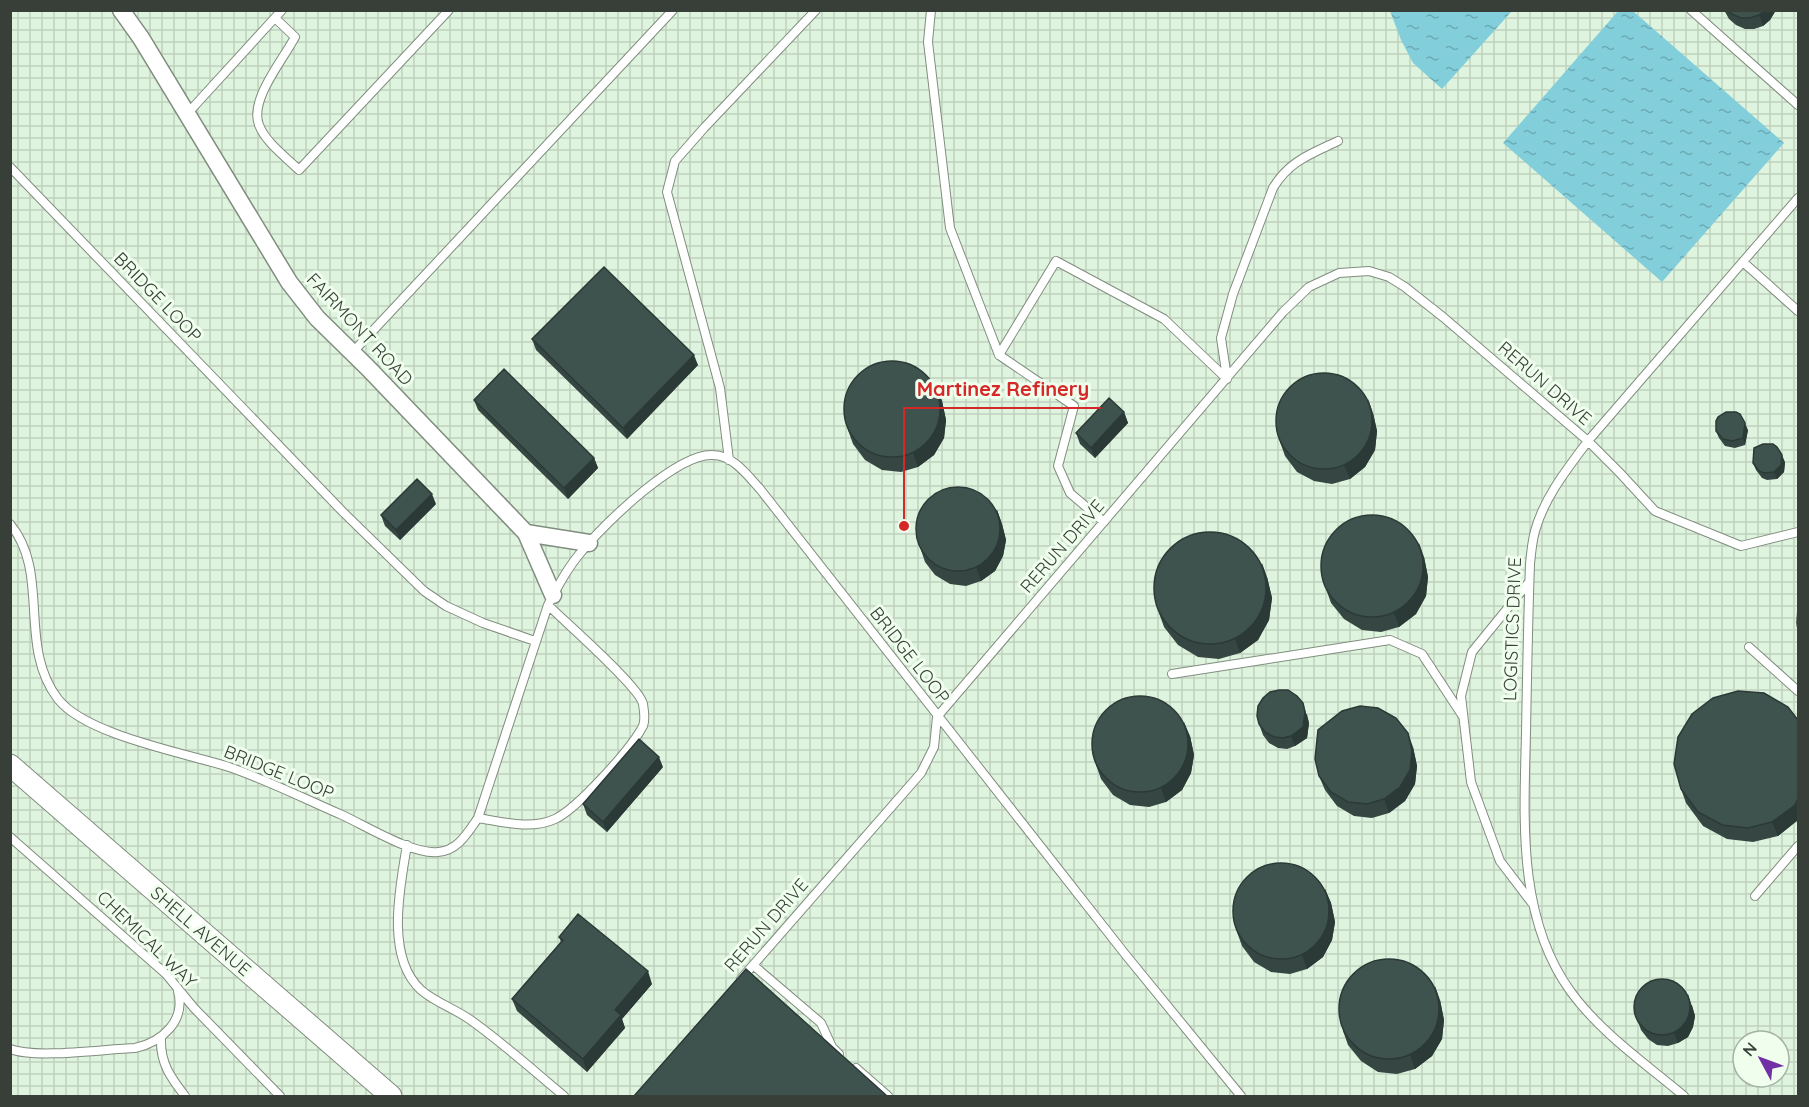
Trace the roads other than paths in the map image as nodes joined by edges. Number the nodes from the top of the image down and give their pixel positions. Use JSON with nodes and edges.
{"nodes":[{"id":1,"x":121,"y":10,"type":"edge"},
{"id":2,"x":282,"y":10,"type":"edge"},
{"id":3,"x":448,"y":10,"type":"edge"},
{"id":4,"x":673,"y":10,"type":"edge"},
{"id":5,"x":816,"y":10,"type":"edge"},
{"id":6,"x":931,"y":10,"type":"edge"},
{"id":7,"x":1691,"y":10,"type":"edge"},
{"id":8,"x":275,"y":18,"type":"junction"},
{"id":9,"x":1798,"y":105,"type":"edge"},
{"id":10,"x":187,"y":114,"type":"junction"},
{"id":11,"x":1338,"y":141,"type":"dead end"},
{"id":12,"x":10,"y":167,"type":"edge"},
{"id":13,"x":1798,"y":198,"type":"edge"},
{"id":14,"x":1743,"y":262,"type":"junction"},
{"id":15,"x":1798,"y":311,"type":"edge"},
{"id":16,"x":352,"y":353,"type":"junction"},
{"id":17,"x":999,"y":355,"type":"junction"},
{"id":18,"x":1227,"y":379,"type":"junction"},
{"id":19,"x":1588,"y":441,"type":"junction"},
{"id":20,"x":729,"y":460,"type":"junction"},
{"id":21,"x":1104,"y":522,"type":"junction"},
{"id":22,"x":10,"y":524,"type":"edge"},
{"id":23,"x":1798,"y":532,"type":"edge"},
{"id":24,"x":526,"y":533,"type":"junction"},
{"id":25,"x":589,"y":543,"type":"junction"},
{"id":26,"x":1529,"y":582,"type":"junction"},
{"id":27,"x":551,"y":600,"type":"junction"},
{"id":28,"x":536,"y":641,"type":"junction"},
{"id":29,"x":1749,"y":647,"type":"dead end"},
{"id":30,"x":1172,"y":674,"type":"dead end"},
{"id":31,"x":1798,"y":691,"type":"edge"},
{"id":32,"x":937,"y":717,"type":"junction"},
{"id":33,"x":1464,"y":717,"type":"junction"},
{"id":34,"x":10,"y":765,"type":"edge"},
{"id":35,"x":478,"y":818,"type":"junction"},
{"id":36,"x":10,"y":837,"type":"edge"},
{"id":37,"x":407,"y":845,"type":"junction"},
{"id":38,"x":1798,"y":846,"type":"edge"},
{"id":39,"x":1755,"y":896,"type":"dead end"},
{"id":40,"x":1532,"y":903,"type":"junction"},
{"id":41,"x":753,"y":965,"type":"junction"},
{"id":42,"x":178,"y":988,"type":"junction"},
{"id":43,"x":733,"y":988,"type":"edge"},
{"id":44,"x":160,"y":1039,"type":"junction"},
{"id":45,"x":10,"y":1049,"type":"edge"},
{"id":46,"x":185,"y":1096,"type":"edge"},
{"id":47,"x":280,"y":1096,"type":"edge"},
{"id":48,"x":391,"y":1096,"type":"edge"},
{"id":49,"x":564,"y":1096,"type":"edge"},
{"id":50,"x":888,"y":1096,"type":"edge"},
{"id":51,"x":1241,"y":1096,"type":"edge"},
{"id":52,"x":1684,"y":1096,"type":"edge"}],
"edges":[{"from":1,"to":10,"type":"street","name":"FAIRMONT ROAD"},
{"from":2,"to":8,"type":"lane"},
{"from":3,"to":8,"type":"lane"},
{"from":4,"to":16,"type":"lane"},
{"from":5,"to":20,"type":"lane"},
{"from":6,"to":17,"type":"lane"},
{"from":7,"to":9,"type":"lane"},
{"from":8,"to":10,"type":"lane"},
{"from":10,"to":16,"type":"street","name":"FAIRMONT ROAD"},
{"from":11,"to":18,"type":"lane"},
{"from":12,"to":28,"type":"lane","name":"BRIDGE LOOP"},
{"from":13,"to":14,"type":"lane","name":"LOGISTICS DRIVE"},
{"from":14,"to":15,"type":"lane"},
{"from":14,"to":19,"type":"lane","name":"LOGISTICS DRIVE"},
{"from":16,"to":24,"type":"street","name":"FAIRMONT ROAD"},
{"from":17,"to":18,"type":"lane"},
{"from":17,"to":21,"type":"lane"},
{"from":18,"to":19,"type":"lane","name":"RERUN DRIVE"},
{"from":18,"to":21,"type":"lane","name":"RERUN DRIVE"},
{"from":19,"to":23,"type":"lane","name":"RERUN DRIVE"},
{"from":19,"to":26,"type":"lane","name":"LOGISTICS DRIVE"},
{"from":20,"to":25,"type":"lane","name":"BRIDGE LOOP"},
{"from":20,"to":32,"type":"lane","name":"BRIDGE LOOP"},
{"from":21,"to":32,"type":"lane","name":"RERUN DRIVE"},
{"from":22,"to":37,"type":"lane","name":"BRIDGE LOOP"},
{"from":24,"to":25,"type":"street"},
{"from":24,"to":27,"type":"street","name":"FAIRMONT ROAD"},
{"from":25,"to":27,"type":"lane","name":"BRIDGE LOOP"},
{"from":26,"to":33,"type":"lane"},
{"from":26,"to":40,"type":"lane","name":"LOGISTICS DRIVE"},
{"from":27,"to":28,"type":"lane","name":"BRIDGE LOOP"},
{"from":27,"to":35,"type":"lane"},
{"from":28,"to":35,"type":"lane","name":"BRIDGE LOOP"},
{"from":29,"to":31,"type":"lane"},
{"from":30,"to":33,"type":"lane"},
{"from":32,"to":41,"type":"lane","name":"RERUN DRIVE"},
{"from":32,"to":51,"type":"lane","name":"BRIDGE LOOP"},
{"from":33,"to":40,"type":"lane"},
{"from":34,"to":48,"type":"street","name":"SHELL AVENUE"},
{"from":35,"to":37,"type":"lane","name":"BRIDGE LOOP"},
{"from":36,"to":42,"type":"lane","name":"CHEMICAL WAY"},
{"from":37,"to":49,"type":"lane"},
{"from":38,"to":39,"type":"lane"},
{"from":40,"to":52,"type":"lane","name":"LOGISTICS DRIVE"},
{"from":41,"to":43,"type":"lane","name":"RERUN DRIVE"},
{"from":41,"to":50,"type":"lane"},
{"from":42,"to":44,"type":"lane"},
{"from":42,"to":47,"type":"lane","name":"CHEMICAL WAY"},
{"from":44,"to":45,"type":"lane"},
{"from":44,"to":46,"type":"lane"}]}
